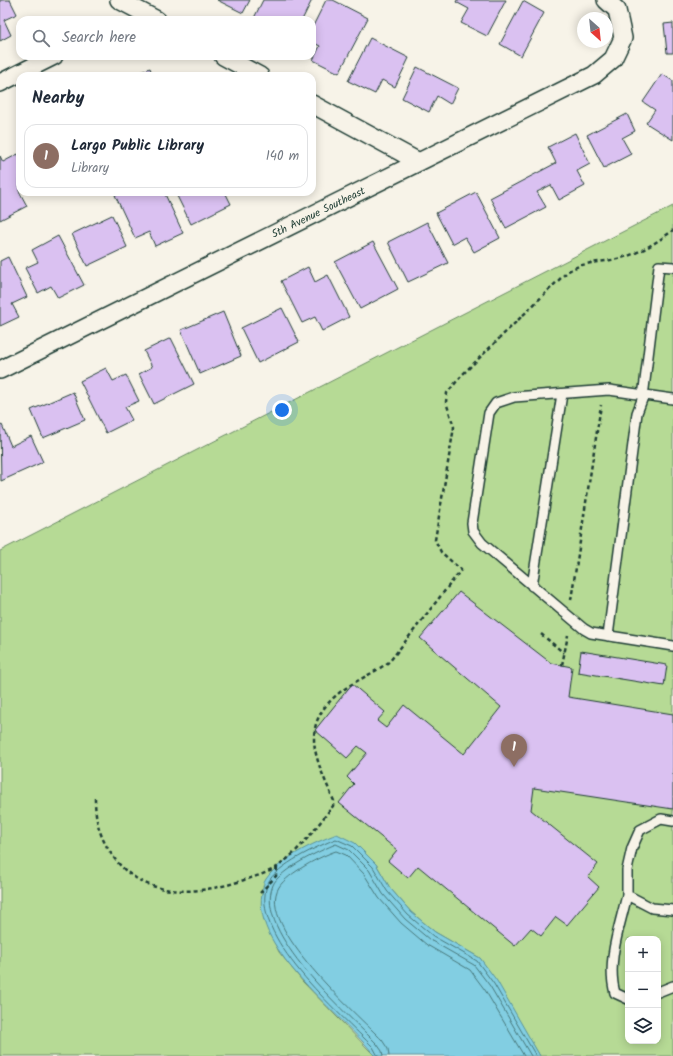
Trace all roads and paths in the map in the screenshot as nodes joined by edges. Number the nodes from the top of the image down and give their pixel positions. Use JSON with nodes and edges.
{"nodes":[{"id":1,"x":119,"y":0,"type":"edge"},
{"id":2,"x":606,"y":0,"type":"edge"},
{"id":3,"x":150,"y":16,"type":"edge"},
{"id":4,"x":46,"y":60,"type":"edge"},
{"id":5,"x":230,"y":60,"type":"edge"},
{"id":6,"x":22,"y":72,"type":"edge"},
{"id":7,"x":253,"y":72,"type":"edge"},
{"id":8,"x":16,"y":75,"type":"edge"},
{"id":9,"x":0,"y":83,"type":"edge"},
{"id":10,"x":316,"y":106,"type":"edge"},
{"id":11,"x":419,"y":162,"type":"junction"},
{"id":12,"x":673,"y":230,"type":"edge"},
{"id":13,"x":673,"y":267,"type":"edge"},
{"id":14,"x":0,"y":370,"type":"edge"},
{"id":15,"x":602,"y":391,"type":"junction"},
{"id":16,"x":562,"y":394,"type":"junction"},
{"id":17,"x":643,"y":394,"type":"junction"},
{"id":18,"x":673,"y":399,"type":"edge"},
{"id":19,"x":532,"y":586,"type":"junction"},
{"id":20,"x":571,"y":602,"type":"dead end"},
{"id":21,"x":541,"y":634,"type":"dead end"},
{"id":22,"x":568,"y":635,"type":"dead end"},
{"id":23,"x":608,"y":636,"type":"junction"},
{"id":24,"x":673,"y":646,"type":"edge"},
{"id":25,"x":564,"y":653,"type":"junction"},
{"id":26,"x":562,"y":665,"type":"dead end"},
{"id":27,"x":95,"y":798,"type":"dead end"},
{"id":28,"x":673,"y":821,"type":"edge"},
{"id":29,"x":277,"y":867,"type":"junction"},
{"id":30,"x":260,"y":893,"type":"dead end"},
{"id":31,"x":627,"y":895,"type":"junction"},
{"id":32,"x":673,"y":910,"type":"edge"},
{"id":33,"x":673,"y":986,"type":"edge"},
{"id":34,"x":661,"y":991,"type":"edge"},
{"id":35,"x":625,"y":998,"type":"edge"}],
"edges":[{"from":1,"to":3,"type":"street"},
{"from":2,"to":11,"type":"street","name":"5th Avenue Southeast"},
{"from":4,"to":6,"type":"street"},
{"from":5,"to":7,"type":"street"},
{"from":8,"to":9,"type":"street"},
{"from":10,"to":11,"type":"street"},
{"from":11,"to":14,"type":"street","name":"5th Avenue Southeast"},
{"from":12,"to":29,"type":"path"},
{"from":13,"to":17,"type":"lane"},
{"from":15,"to":16,"type":"lane"},
{"from":15,"to":17,"type":"lane"},
{"from":15,"to":20,"type":"path"},
{"from":16,"to":19,"type":"lane"},
{"from":16,"to":19,"type":"lane"},
{"from":17,"to":18,"type":"lane"},
{"from":17,"to":23,"type":"lane"},
{"from":19,"to":23,"type":"lane"},
{"from":21,"to":25,"type":"path"},
{"from":22,"to":25,"type":"path"},
{"from":23,"to":24,"type":"lane"},
{"from":25,"to":26,"type":"path"},
{"from":27,"to":29,"type":"path"},
{"from":28,"to":31,"type":"lane"},
{"from":29,"to":30,"type":"path"},
{"from":31,"to":32,"type":"lane"},
{"from":31,"to":35,"type":"lane"},
{"from":33,"to":34,"type":"lane"}]}
